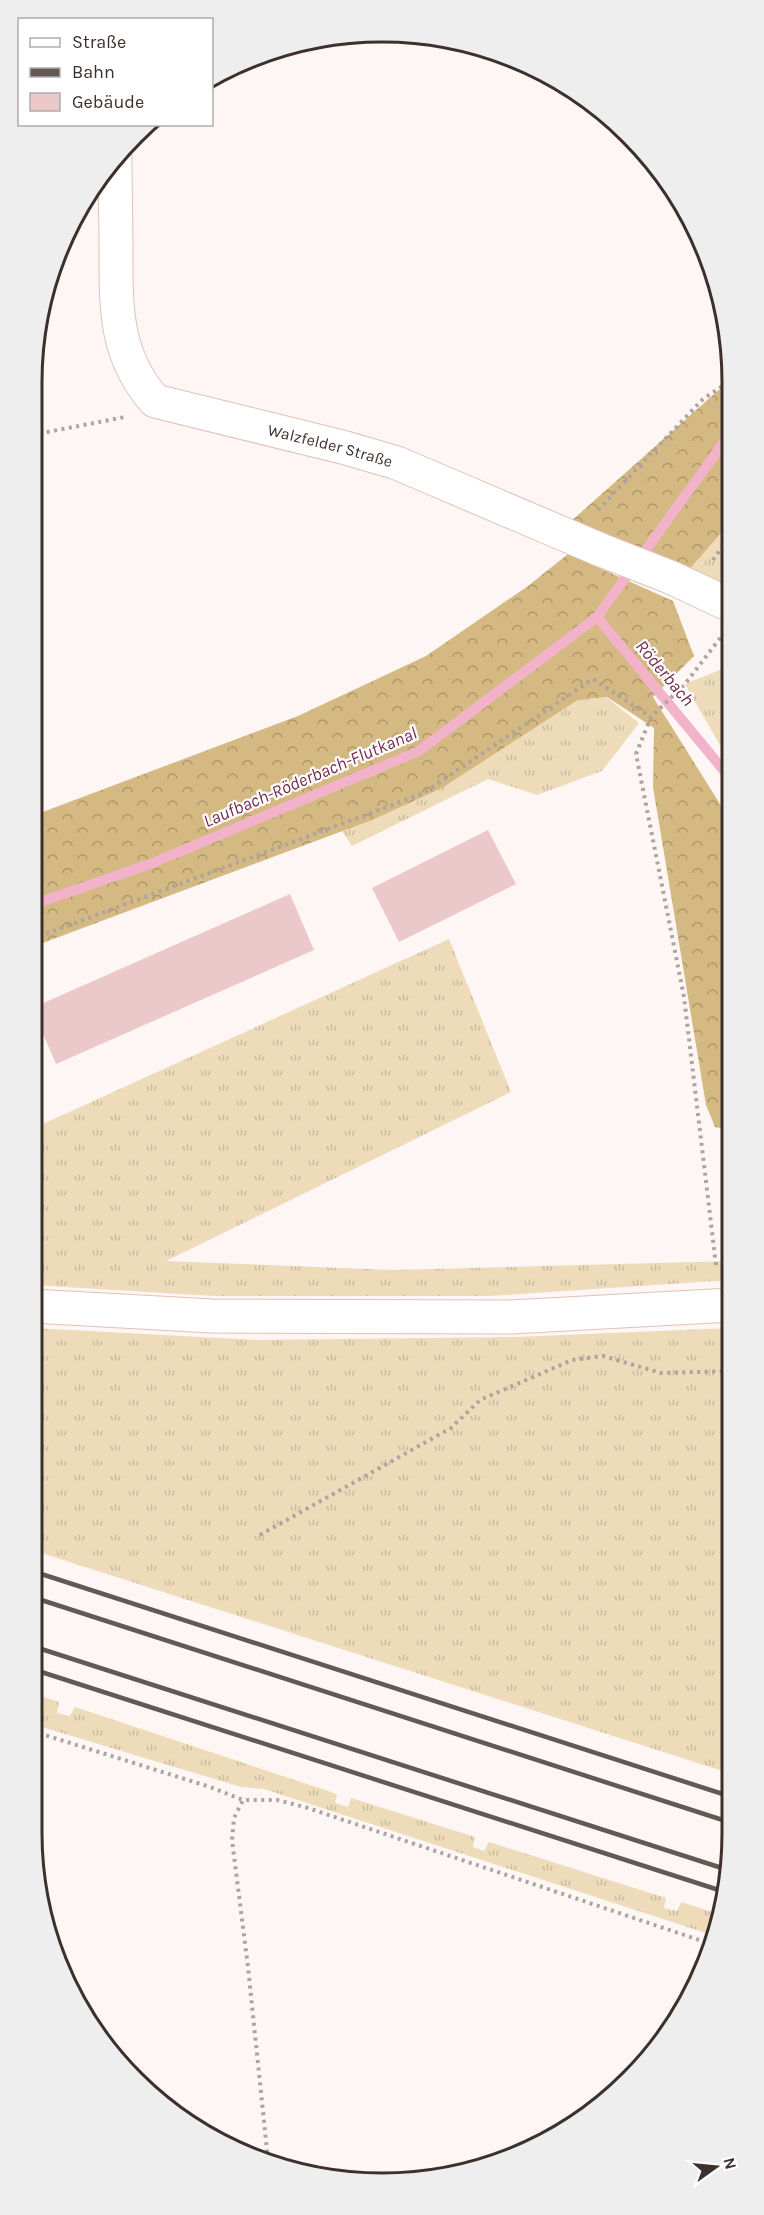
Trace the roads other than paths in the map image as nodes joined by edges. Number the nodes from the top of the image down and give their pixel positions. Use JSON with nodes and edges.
{"nodes":[{"id":1,"x":115,"y":171,"type":"edge"},
{"id":2,"x":722,"y":615,"type":"edge"},
{"id":3,"x":722,"y":1305,"type":"edge"},
{"id":4,"x":42,"y":1307,"type":"edge"}],
"edges":[{"from":1,"to":2,"type":"street","name":"Walzfelder Straße"},
{"from":3,"to":4,"type":"street"}]}
